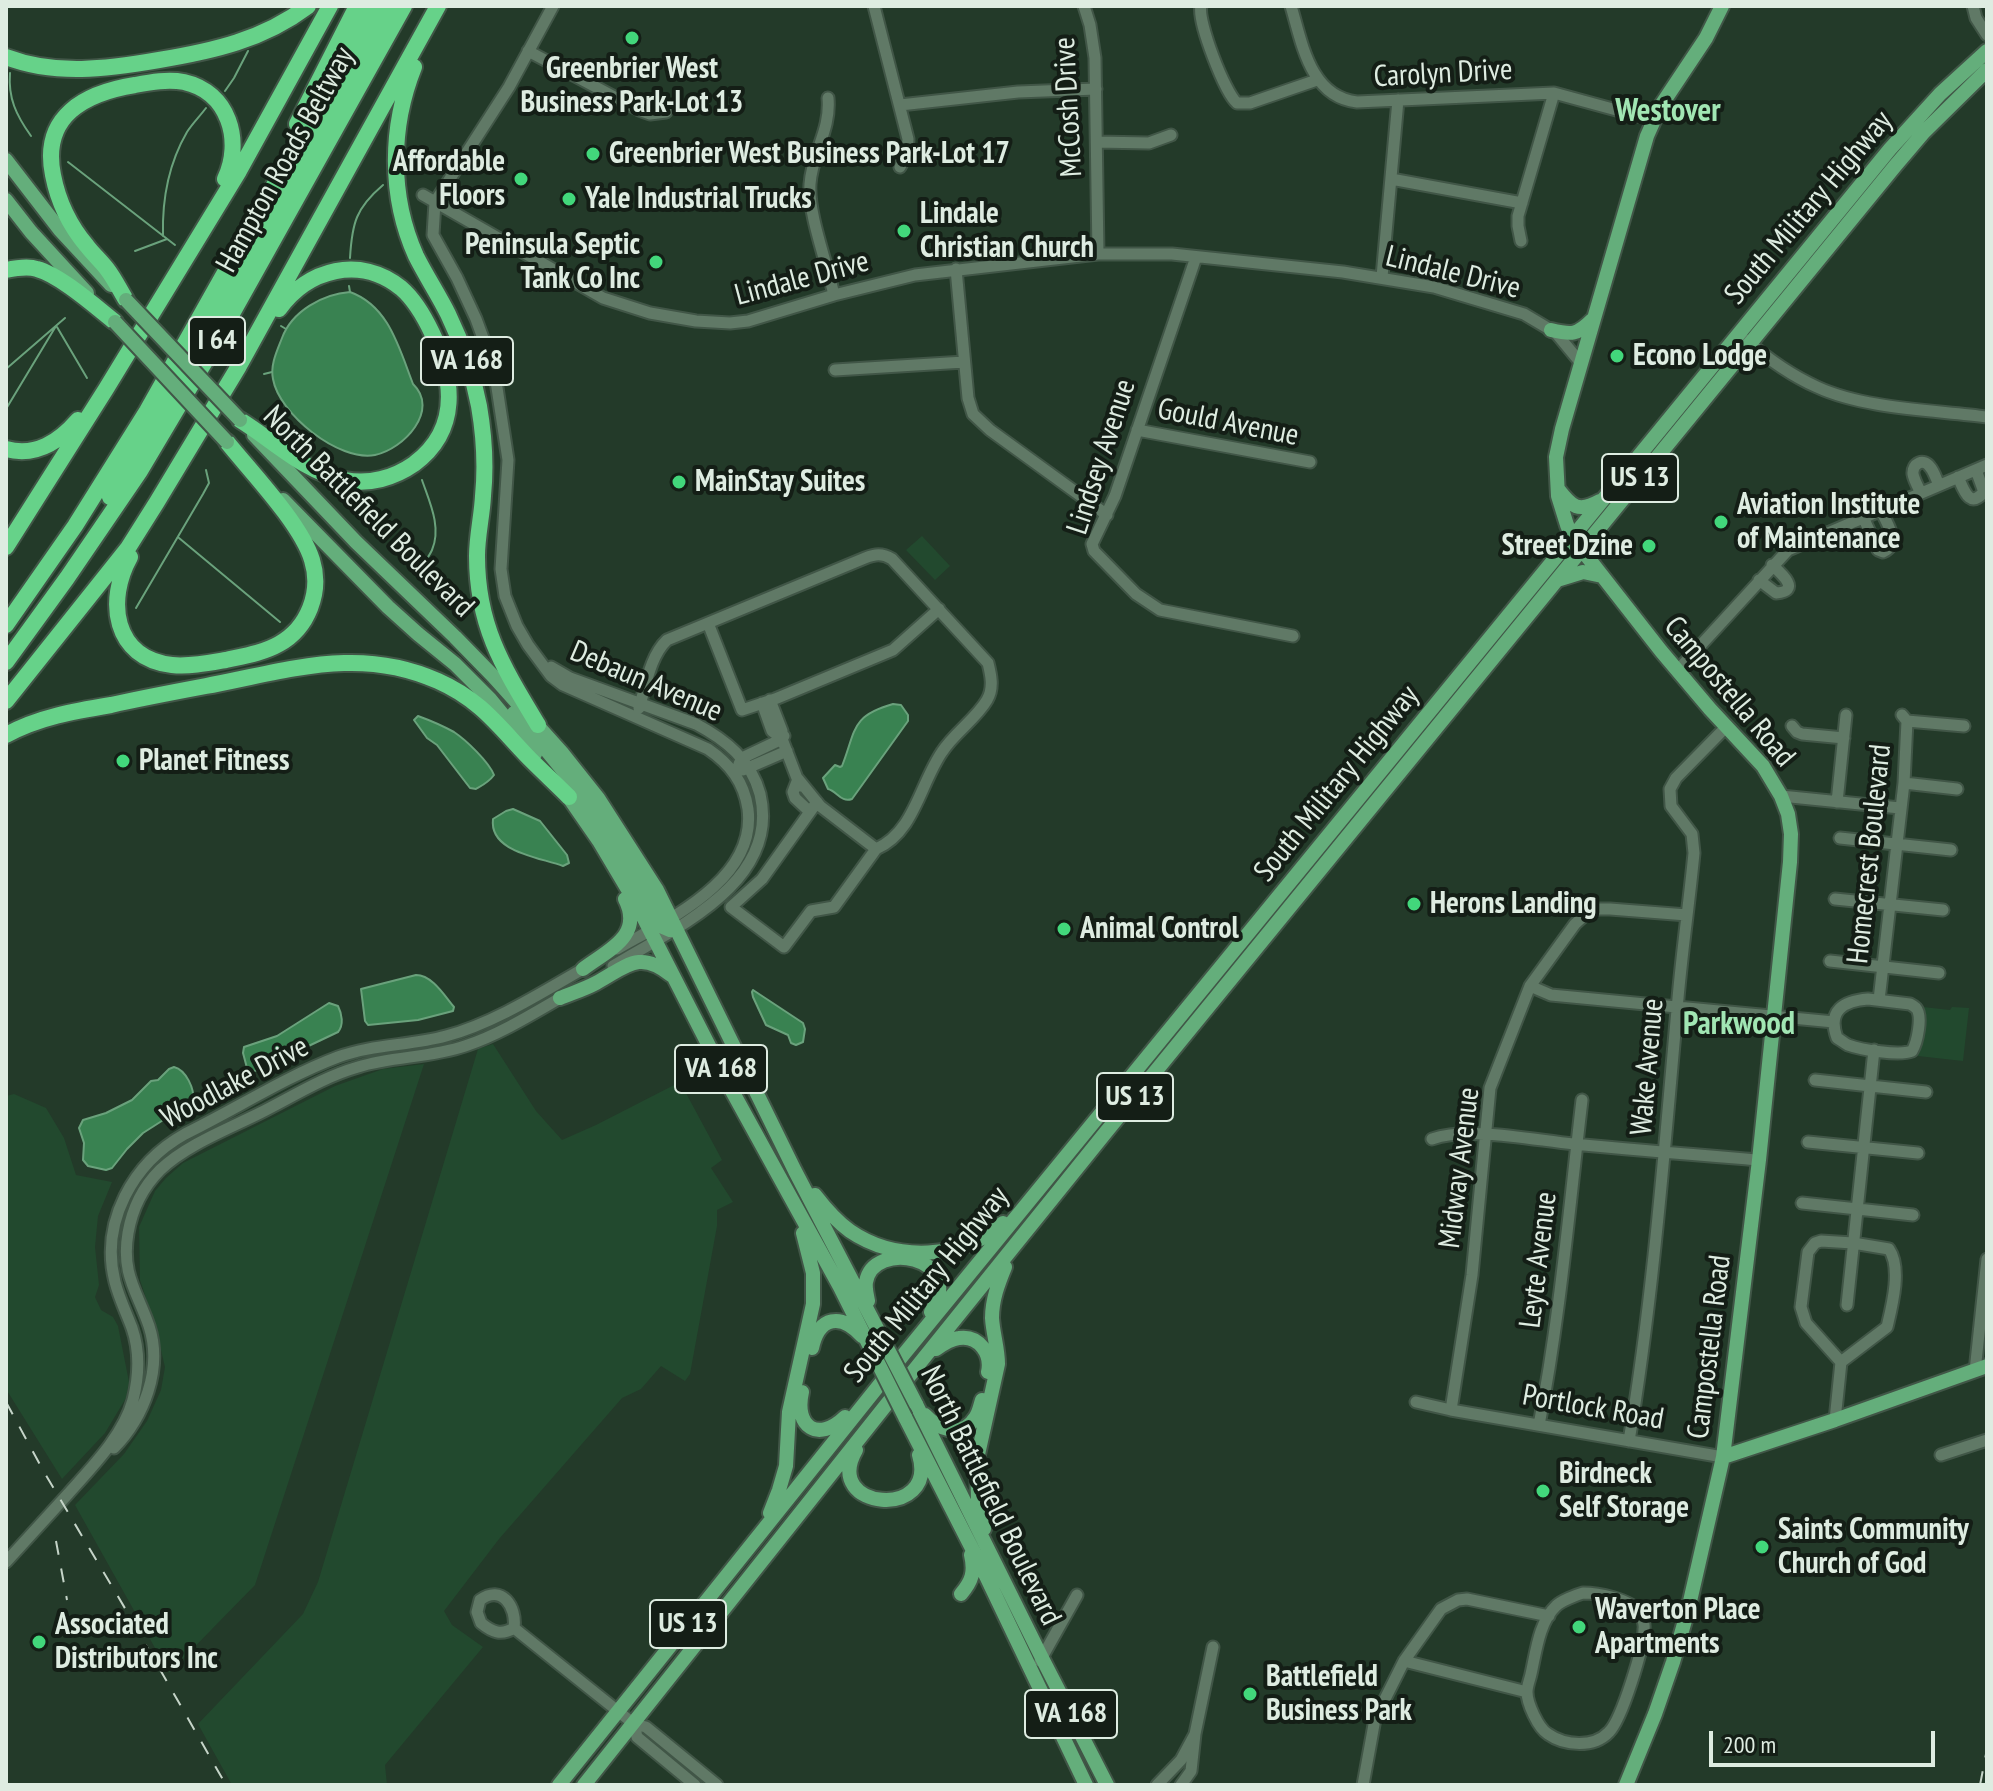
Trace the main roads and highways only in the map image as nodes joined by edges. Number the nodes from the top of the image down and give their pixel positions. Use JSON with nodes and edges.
{"nodes":[{"id":1,"x":308,"y":6,"type":"edge"},
{"id":2,"x":330,"y":6,"type":"edge"},
{"id":3,"x":357,"y":6,"type":"edge"},
{"id":4,"x":368,"y":6,"type":"edge"},
{"id":5,"x":375,"y":6,"type":"edge"},
{"id":6,"x":389,"y":6,"type":"edge"},
{"id":7,"x":404,"y":6,"type":"edge"},
{"id":8,"x":441,"y":6,"type":"edge"},
{"id":9,"x":1722,"y":6,"type":"edge"},
{"id":10,"x":1987,"y":51,"type":"edge"},
{"id":11,"x":6,"y":57,"type":"edge"},
{"id":12,"x":1987,"y":70,"type":"edge"},
{"id":13,"x":6,"y":160,"type":"edge"},
{"id":14,"x":260,"y":197,"type":"junction"},
{"id":15,"x":6,"y":200,"type":"edge"},
{"id":16,"x":197,"y":239,"type":"junction"},
{"id":17,"x":6,"y":270,"type":"edge"},
{"id":18,"x":126,"y":300,"type":"junction"},
{"id":19,"x":1592,"y":320,"type":"junction"},
{"id":20,"x":115,"y":322,"type":"junction"},
{"id":21,"x":1551,"y":330,"type":"road end"},
{"id":22,"x":1744,"y":338,"type":"junction"},
{"id":23,"x":239,"y":366,"type":"junction"},
{"id":24,"x":106,"y":389,"type":"junction"},
{"id":25,"x":240,"y":420,"type":"junction"},
{"id":26,"x":227,"y":442,"type":"junction"},
{"id":27,"x":6,"y":449,"type":"edge"},
{"id":28,"x":1557,"y":489,"type":"junction"},
{"id":29,"x":1603,"y":499,"type":"junction"},
{"id":30,"x":157,"y":502,"type":"junction"},
{"id":31,"x":1572,"y":537,"type":"junction"},
{"id":32,"x":6,"y":547,"type":"edge"},
{"id":33,"x":1582,"y":550,"type":"junction"},
{"id":34,"x":1602,"y":576,"type":"junction"},
{"id":35,"x":1556,"y":581,"type":"junction"},
{"id":36,"x":6,"y":606,"type":"edge"},
{"id":37,"x":6,"y":625,"type":"edge"},
{"id":38,"x":6,"y":646,"type":"edge"},
{"id":39,"x":6,"y":662,"type":"edge"},
{"id":40,"x":455,"y":664,"type":"junction"},
{"id":41,"x":6,"y":701,"type":"edge"},
{"id":42,"x":538,"y":725,"type":"junction"},
{"id":43,"x":6,"y":735,"type":"edge"},
{"id":44,"x":569,"y":797,"type":"junction"},
{"id":45,"x":599,"y":841,"type":"junction"},
{"id":46,"x":663,"y":928,"type":"junction"},
{"id":47,"x":583,"y":969,"type":"road end"},
{"id":48,"x":676,"y":978,"type":"junction"},
{"id":49,"x":560,"y":998,"type":"road end"},
{"id":50,"x":774,"y":1126,"type":"junction"},
{"id":51,"x":795,"y":1171,"type":"junction"},
{"id":52,"x":1040,"y":1187,"type":"junction"},
{"id":53,"x":792,"y":1200,"type":"junction"},
{"id":54,"x":1012,"y":1251,"type":"junction"},
{"id":55,"x":873,"y":1321,"type":"junction"},
{"id":56,"x":873,"y":1353,"type":"junction"},
{"id":57,"x":904,"y":1354,"type":"junction"},
{"id":58,"x":1981,"y":1368,"type":"edge"},
{"id":59,"x":913,"y":1372,"type":"junction"},
{"id":60,"x":877,"y":1387,"type":"junction"},
{"id":61,"x":916,"y":1404,"type":"junction"},
{"id":62,"x":886,"y":1405,"type":"junction"},
{"id":63,"x":905,"y":1417,"type":"junction"},
{"id":64,"x":1728,"y":1421,"type":"junction"},
{"id":65,"x":1759,"y":1445,"type":"junction"},
{"id":66,"x":1723,"y":1457,"type":"junction"},
{"id":67,"x":758,"y":1536,"type":"junction"},
{"id":68,"x":967,"y":1539,"type":"junction"},
{"id":69,"x":993,"y":1560,"type":"junction"},
{"id":70,"x":998,"y":1602,"type":"junction"},
{"id":71,"x":559,"y":1785,"type":"edge"},
{"id":72,"x":584,"y":1785,"type":"edge"},
{"id":73,"x":1086,"y":1785,"type":"edge"},
{"id":74,"x":1107,"y":1785,"type":"edge"},
{"id":75,"x":1626,"y":1785,"type":"edge"}],
"edges":[{"from":1,"to":11,"type":"highway"},
{"from":2,"to":16,"type":"highway"},
{"from":3,"to":14,"type":"highway"},
{"from":4,"to":14,"type":"highway","name":"Hampton Roads Beltway","number":"I 64"},
{"from":5,"to":37,"type":"highway"},
{"from":6,"to":38,"type":"highway"},
{"from":7,"to":39,"type":"highway","name":"Hampton Roads Beltway","number":"I 64"},
{"from":8,"to":23,"type":"highway"},
{"from":8,"to":42,"type":"highway","number":"VA 168"},
{"from":9,"to":19,"type":"main road","name":"Campostella Road"},
{"from":10,"to":22,"type":"main road","name":"South Military Highway","number":"US 13"},
{"from":12,"to":22,"type":"main road","name":"South Military Highway","number":"US 13"},
{"from":13,"to":18,"type":"main road","name":"North Battlefield Boulevard"},
{"from":14,"to":36,"type":"highway","name":"Hampton Roads Beltway","number":"I 64"},
{"from":15,"to":20,"type":"main road","name":"North Battlefield Boulevard"},
{"from":16,"to":18,"type":"highway"},
{"from":16,"to":24,"type":"highway"},
{"from":17,"to":20,"type":"highway"},
{"from":18,"to":25,"type":"main road","name":"North Battlefield Boulevard","bridge":true},
{"from":19,"to":21,"type":"main road"},
{"from":19,"to":28,"type":"main road","name":"Campostella Road"},
{"from":20,"to":26,"type":"main road","name":"North Battlefield Boulevard","number":"VA 168","bridge":true},
{"from":22,"to":29,"type":"main road","name":"South Military Highway","number":"US 13"},
{"from":22,"to":33,"type":"main road","name":"South Military Highway","number":"US 13"},
{"from":23,"to":25,"type":"highway"},
{"from":23,"to":30,"type":"highway"},
{"from":24,"to":27,"type":"highway"},
{"from":24,"to":32,"type":"highway"},
{"from":25,"to":42,"type":"main road","name":"North Battlefield Boulevard"},
{"from":26,"to":30,"type":"highway"},
{"from":26,"to":40,"type":"main road","name":"North Battlefield Boulevard","number":"VA 168"},
{"from":28,"to":29,"type":"main road"},
{"from":28,"to":31,"type":"main road","name":"Campostella Road"},
{"from":29,"to":31,"type":"main road","name":"South Military Highway","number":"US 13"},
{"from":30,"to":41,"type":"highway"},
{"from":31,"to":33,"type":"main road","name":"Campostella Road"},
{"from":31,"to":52,"type":"main road","name":"South Military Highway","number":"US 13"},
{"from":33,"to":34,"type":"main road","name":"Campostella Road"},
{"from":33,"to":35,"type":"main road","name":"South Military Highway","number":"US 13"},
{"from":34,"to":35,"type":"main road"},
{"from":34,"to":64,"type":"main road","name":"Campostella Road"},
{"from":35,"to":54,"type":"main road","name":"South Military Highway","number":"US 13"},
{"from":40,"to":44,"type":"main road","name":"North Battlefield Boulevard","number":"VA 168"},
{"from":40,"to":46,"type":"main road"},
{"from":42,"to":46,"type":"main road","name":"North Battlefield Boulevard","number":"VA 168"},
{"from":43,"to":44,"type":"highway"},
{"from":44,"to":45,"type":"main road","name":"North Battlefield Boulevard","number":"VA 168"},
{"from":45,"to":46,"type":"main road","name":"North Battlefield Boulevard","number":"VA 168"},
{"from":45,"to":47,"type":"main road"},
{"from":46,"to":48,"type":"main road","name":"North Battlefield Boulevard","number":"VA 168"},
{"from":46,"to":50,"type":"main road","name":"North Battlefield Boulevard","number":"VA 168"},
{"from":48,"to":49,"type":"main road"},
{"from":48,"to":53,"type":"main road","name":"North Battlefield Boulevard","number":"VA 168"},
{"from":50,"to":51,"type":"main road","name":"North Battlefield Boulevard","number":"VA 168"},
{"from":50,"to":53,"type":"main road"},
{"from":51,"to":52,"type":"main road"},
{"from":51,"to":55,"type":"main road","name":"North Battlefield Boulevard","number":"VA 168"},
{"from":52,"to":57,"type":"main road","name":"South Military Highway","number":"US 13"},
{"from":53,"to":56,"type":"main road","name":"North Battlefield Boulevard","number":"VA 168"},
{"from":53,"to":67,"type":"main road"},
{"from":54,"to":59,"type":"main road","name":"South Military Highway","number":"US 13"},
{"from":54,"to":69,"type":"main road"},
{"from":55,"to":57,"type":"main road"},
{"from":55,"to":61,"type":"main road","name":"North Battlefield Boulevard","number":"VA 168","bridge":true},
{"from":56,"to":60,"type":"main road"},
{"from":56,"to":63,"type":"main road","name":"North Battlefield Boulevard","number":"VA 168","bridge":true},
{"from":57,"to":60,"type":"main road","name":"South Military Highway","number":"US 13"},
{"from":58,"to":65,"type":"main road","name":"Portlock Road"},
{"from":59,"to":61,"type":"main road"},
{"from":59,"to":62,"type":"main road","name":"South Military Highway","number":"US 13"},
{"from":60,"to":67,"type":"main road","name":"South Military Highway","number":"US 13"},
{"from":61,"to":69,"type":"main road","name":"North Battlefield Boulevard","number":"VA 168"},
{"from":62,"to":63,"type":"main road"},
{"from":62,"to":72,"type":"main road","name":"South Military Highway","number":"US 13"},
{"from":63,"to":68,"type":"main road","name":"North Battlefield Boulevard","number":"VA 168"},
{"from":64,"to":65,"type":"main road"},
{"from":64,"to":66,"type":"main road","name":"Campostella Road"},
{"from":65,"to":66,"type":"main road","name":"Portlock Road"},
{"from":66,"to":75,"type":"main road","name":"Campostella Road"},
{"from":67,"to":71,"type":"main road","name":"South Military Highway","number":"US 13"},
{"from":68,"to":70,"type":"main road","name":"North Battlefield Boulevard","number":"VA 168"},
{"from":68,"to":70,"type":"main road"},
{"from":69,"to":74,"type":"main road","name":"North Battlefield Boulevard","number":"VA 168"},
{"from":70,"to":73,"type":"main road","name":"North Battlefield Boulevard","number":"VA 168"}]}
